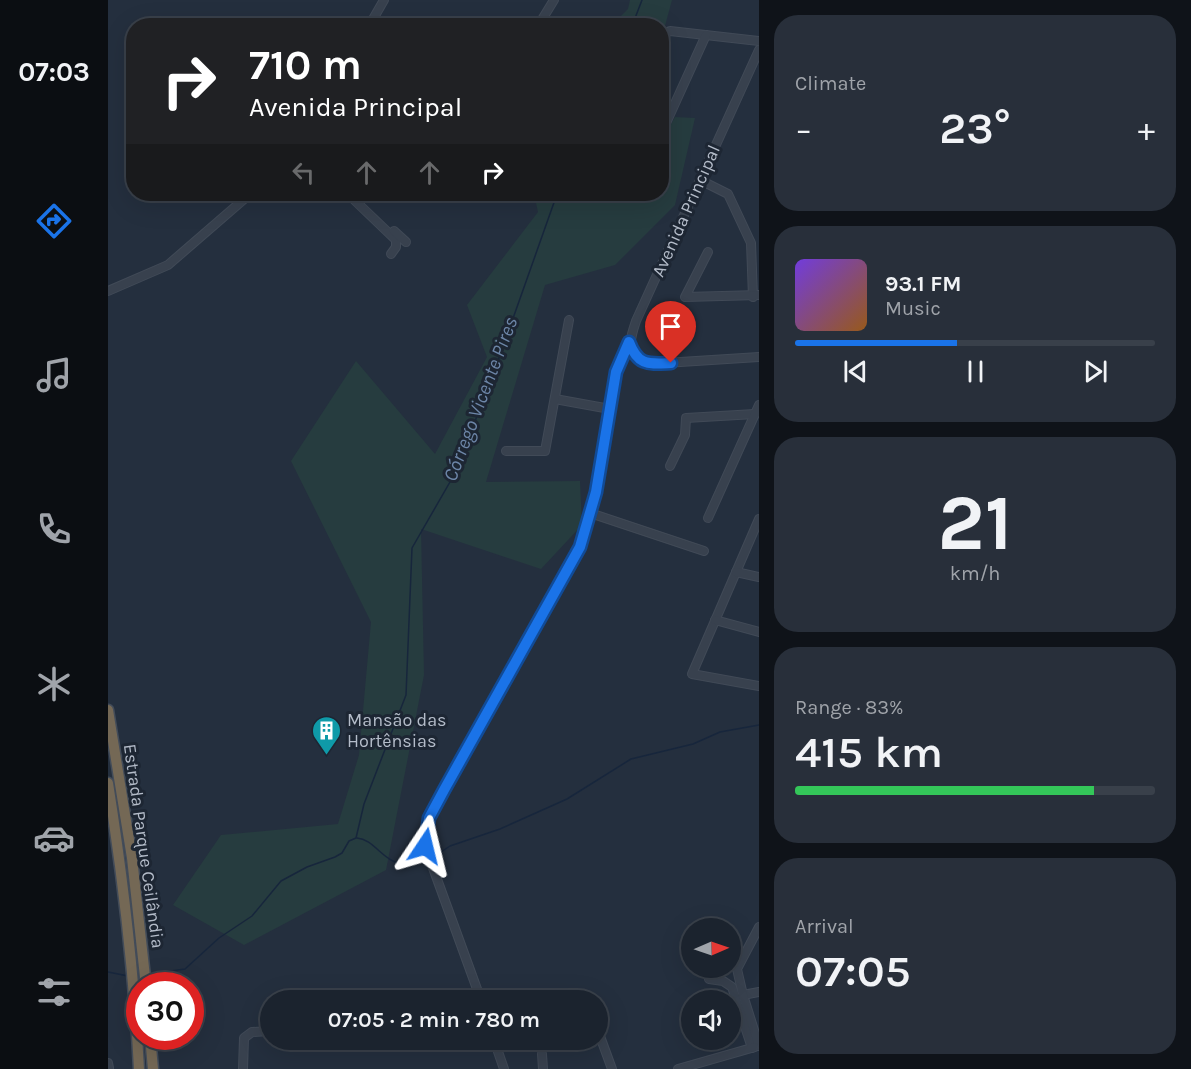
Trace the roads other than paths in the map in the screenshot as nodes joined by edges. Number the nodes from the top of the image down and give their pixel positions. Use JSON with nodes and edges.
{"nodes":[{"id":1,"x":384,"y":0,"type":"edge"},
{"id":2,"x":554,"y":0,"type":"edge"},
{"id":3,"x":374,"y":18,"type":"edge"},
{"id":4,"x":543,"y":18,"type":"edge"},
{"id":5,"x":669,"y":32,"type":"edge"},
{"id":6,"x":706,"y":35,"type":"junction"},
{"id":7,"x":759,"y":41,"type":"edge"},
{"id":8,"x":759,"y":50,"type":"edge"},
{"id":9,"x":669,"y":107,"type":"edge"},
{"id":10,"x":700,"y":180,"type":"junction"},
{"id":11,"x":242,"y":201,"type":"edge"},
{"id":12,"x":355,"y":201,"type":"edge"},
{"id":13,"x":361,"y":201,"type":"edge"},
{"id":14,"x":406,"y":242,"type":"dead end"},
{"id":15,"x":708,"y":252,"type":"dead end"},
{"id":16,"x":391,"y":254,"type":"dead end"},
{"id":17,"x":108,"y":291,"type":"edge"},
{"id":18,"x":756,"y":296,"type":"edge"},
{"id":19,"x":569,"y":320,"type":"dead end"},
{"id":20,"x":629,"y":342,"type":"junction"},
{"id":21,"x":759,"y":357,"type":"edge"},
{"id":22,"x":555,"y":399,"type":"junction"},
{"id":23,"x":759,"y":405,"type":"edge"},
{"id":24,"x":610,"y":409,"type":"junction"},
{"id":25,"x":755,"y":414,"type":"junction"},
{"id":26,"x":507,"y":451,"type":"dead end"},
{"id":27,"x":670,"y":466,"type":"dead end"},
{"id":28,"x":590,"y":513,"type":"junction"},
{"id":29,"x":708,"y":518,"type":"dead end"},
{"id":30,"x":759,"y":519,"type":"edge"},
{"id":31,"x":704,"y":551,"type":"dead end"},
{"id":32,"x":736,"y":572,"type":"junction"},
{"id":33,"x":759,"y":577,"type":"edge"},
{"id":34,"x":715,"y":620,"type":"junction"},
{"id":35,"x":759,"y":632,"type":"edge"},
{"id":36,"x":759,"y":686,"type":"edge"},
{"id":37,"x":108,"y":710,"type":"edge"},
{"id":38,"x":108,"y":783,"type":"edge"},
{"id":39,"x":110,"y":799,"type":"edge"},
{"id":40,"x":759,"y":927,"type":"edge"},
{"id":41,"x":144,"y":972,"type":"edge"},
{"id":42,"x":709,"y":979,"type":"dead end"},
{"id":43,"x":476,"y":990,"type":"edge"},
{"id":44,"x":759,"y":992,"type":"edge"},
{"id":45,"x":743,"y":995,"type":"junction"},
{"id":46,"x":260,"y":1032,"type":"edge"},
{"id":47,"x":757,"y":1047,"type":"edge"},
{"id":48,"x":151,"y":1050,"type":"edge"},
{"id":49,"x":497,"y":1050,"type":"edge"},
{"id":50,"x":605,"y":1050,"type":"edge"},
{"id":51,"x":542,"y":1054,"type":"dead end"},
{"id":52,"x":139,"y":1069,"type":"edge"},
{"id":53,"x":154,"y":1069,"type":"edge"},
{"id":54,"x":243,"y":1069,"type":"edge"},
{"id":55,"x":504,"y":1069,"type":"edge"},
{"id":56,"x":543,"y":1069,"type":"edge"},
{"id":57,"x":612,"y":1069,"type":"edge"},
{"id":58,"x":678,"y":1069,"type":"edge"}],
"edges":[{"from":1,"to":3,"type":"street"},
{"from":2,"to":4,"type":"street"},
{"from":5,"to":6,"type":"street"},
{"from":6,"to":7,"type":"street"},
{"from":6,"to":9,"type":"street"},
{"from":8,"to":10,"type":"street","name":"Avenida Principal"},
{"from":10,"to":18,"type":"street"},
{"from":10,"to":20,"type":"street","name":"Avenida Principal"},
{"from":11,"to":17,"type":"street"},
{"from":12,"to":16,"type":"street"},
{"from":13,"to":14,"type":"street"},
{"from":15,"to":18,"type":"street"},
{"from":19,"to":22,"type":"street"},
{"from":20,"to":21,"type":"street"},
{"from":20,"to":24,"type":"street","name":"Avenida Principal"},
{"from":22,"to":24,"type":"street"},
{"from":22,"to":26,"type":"street"},
{"from":23,"to":25,"type":"street"},
{"from":24,"to":28,"type":"street","name":"Avenida Principal"},
{"from":25,"to":27,"type":"street"},
{"from":25,"to":29,"type":"street"},
{"from":28,"to":31,"type":"street"},
{"from":28,"to":43,"type":"street","name":"Avenida Principal"},
{"from":30,"to":32,"type":"street"},
{"from":32,"to":33,"type":"street"},
{"from":32,"to":34,"type":"street"},
{"from":34,"to":35,"type":"street"},
{"from":34,"to":36,"type":"street"},
{"from":37,"to":41,"type":"highway","name":"Estrada Parque Ceilândia"},
{"from":38,"to":39,"type":"highway","name":"Estrada Parque Ceilândia"},
{"from":39,"to":52,"type":"highway","name":"Estrada Parque Ceilândia"},
{"from":40,"to":45,"type":"street"},
{"from":42,"to":47,"type":"street"},
{"from":44,"to":45,"type":"street"},
{"from":45,"to":47,"type":"street"},
{"from":46,"to":54,"type":"street"},
{"from":47,"to":58,"type":"street"},
{"from":48,"to":53,"type":"highway"},
{"from":49,"to":55,"type":"street"},
{"from":50,"to":57,"type":"street"},
{"from":51,"to":56,"type":"street"}]}
